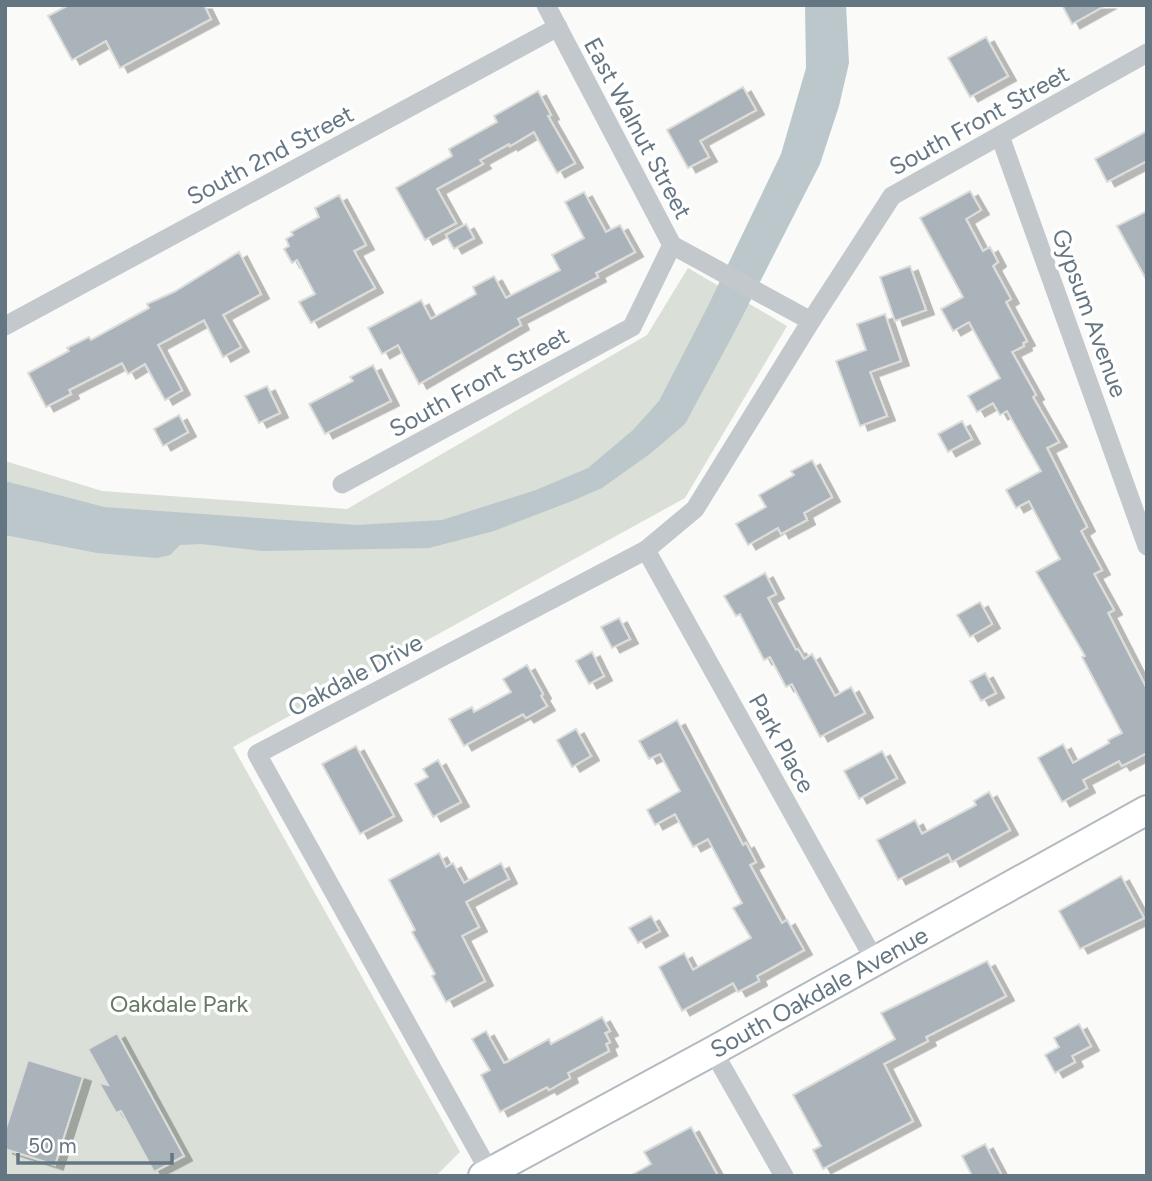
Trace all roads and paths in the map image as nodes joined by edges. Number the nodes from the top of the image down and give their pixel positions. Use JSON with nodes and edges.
{"nodes":[{"id":1,"x":546,"y":5,"type":"edge"},
{"id":2,"x":558,"y":27,"type":"junction"},
{"id":3,"x":1147,"y":54,"type":"edge"},
{"id":4,"x":1000,"y":136,"type":"junction"},
{"id":5,"x":672,"y":245,"type":"junction"},
{"id":6,"x":811,"y":321,"type":"junction"},
{"id":7,"x":5,"y":326,"type":"edge"},
{"id":8,"x":342,"y":484,"type":"dead end"},
{"id":9,"x":1147,"y":546,"type":"edge"},
{"id":10,"x":646,"y":550,"type":"junction"},
{"id":11,"x":1147,"y":810,"type":"edge"},
{"id":12,"x":875,"y":961,"type":"junction"},
{"id":13,"x":713,"y":1051,"type":"junction"},
{"id":14,"x":486,"y":1173,"type":"edge"},
{"id":15,"x":784,"y":1176,"type":"edge"}],
"edges":[{"from":1,"to":2,"type":"street","name":"East Walnut Street"},
{"from":2,"to":5,"type":"street","name":"East Walnut Street"},
{"from":2,"to":7,"type":"street","name":"South 2nd Street"},
{"from":3,"to":4,"type":"street","name":"South Front Street"},
{"from":4,"to":6,"type":"street","name":"South Front Street"},
{"from":4,"to":9,"type":"street","name":"Gypsum Avenue"},
{"from":5,"to":6,"type":"street","name":"East Walnut Street"},
{"from":5,"to":8,"type":"street","name":"South Front Street"},
{"from":6,"to":10,"type":"street","name":"Oakdale Drive"},
{"from":10,"to":12,"type":"street","name":"Park Place"},
{"from":10,"to":14,"type":"street","name":"Oakdale Drive"},
{"from":11,"to":12,"type":"street","name":"South Oakdale Avenue"},
{"from":12,"to":13,"type":"street","name":"South Oakdale Avenue"},
{"from":13,"to":14,"type":"street","name":"South Oakdale Avenue"},
{"from":13,"to":15,"type":"street"}]}
